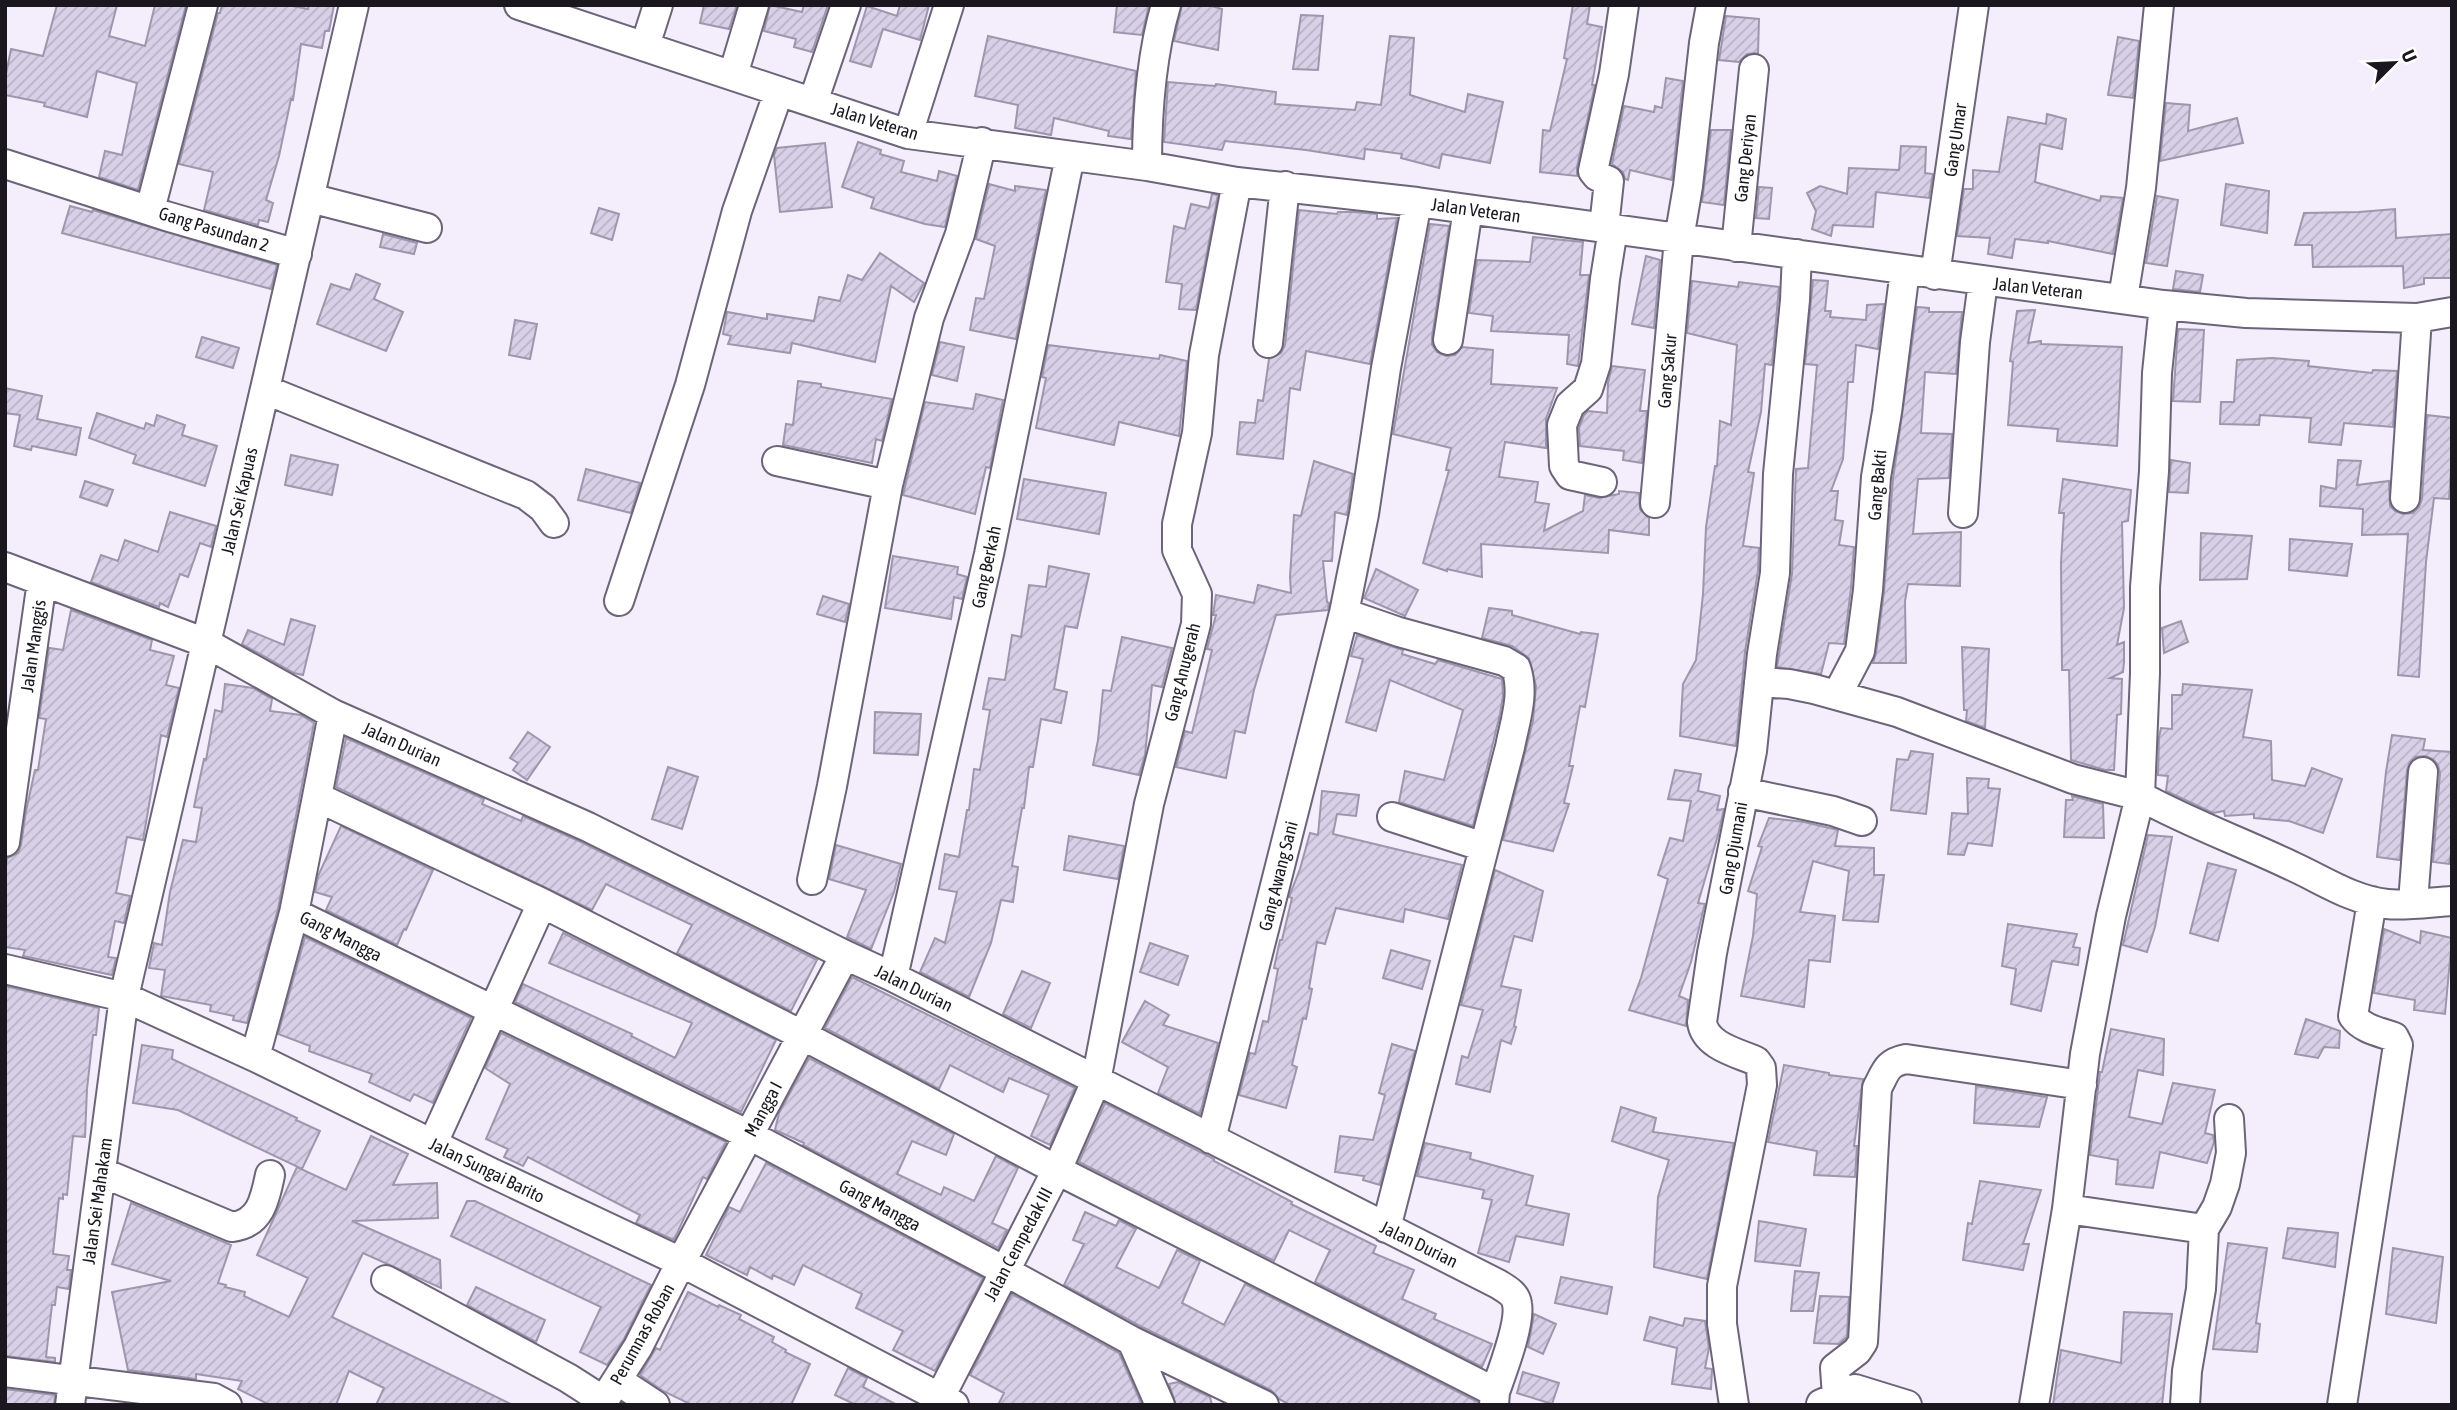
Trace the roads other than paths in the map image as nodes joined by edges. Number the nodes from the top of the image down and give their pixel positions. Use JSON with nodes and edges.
{"nodes":[{"id":1,"x":203,"y":5,"type":"edge"},
{"id":2,"x":354,"y":5,"type":"edge"},
{"id":3,"x":519,"y":5,"type":"edge"},
{"id":4,"x":658,"y":5,"type":"edge"},
{"id":5,"x":754,"y":5,"type":"edge"},
{"id":6,"x":846,"y":5,"type":"edge"},
{"id":7,"x":948,"y":5,"type":"edge"},
{"id":8,"x":1166,"y":5,"type":"edge"},
{"id":9,"x":1624,"y":5,"type":"edge"},
{"id":10,"x":1710,"y":5,"type":"edge"},
{"id":11,"x":1975,"y":5,"type":"edge"},
{"id":12,"x":2159,"y":5,"type":"edge"},
{"id":13,"x":645,"y":46,"type":"junction"},
{"id":14,"x":1754,"y":69,"type":"dead end"},
{"id":15,"x":733,"y":75,"type":"junction"},
{"id":16,"x":779,"y":91,"type":"junction"},
{"id":17,"x":813,"y":102,"type":"junction"},
{"id":18,"x":908,"y":134,"type":"junction"},
{"id":19,"x":982,"y":142,"type":"junction"},
{"id":20,"x":1070,"y":156,"type":"junction"},
{"id":21,"x":5,"y":164,"type":"edge"},
{"id":22,"x":1147,"y":166,"type":"junction"},
{"id":23,"x":1237,"y":182,"type":"junction"},
{"id":24,"x":1285,"y":186,"type":"junction"},
{"id":25,"x":310,"y":198,"type":"junction"},
{"id":26,"x":1416,"y":202,"type":"junction"},
{"id":27,"x":1468,"y":209,"type":"junction"},
{"id":28,"x":150,"y":210,"type":"junction"},
{"id":29,"x":427,"y":228,"type":"dead end"},
{"id":30,"x":1609,"y":228,"type":"junction"},
{"id":31,"x":1679,"y":239,"type":"junction"},
{"id":32,"x":1736,"y":247,"type":"junction"},
{"id":33,"x":297,"y":254,"type":"junction"},
{"id":34,"x":1797,"y":254,"type":"junction"},
{"id":35,"x":1905,"y":270,"type":"junction"},
{"id":36,"x":1935,"y":275,"type":"junction"},
{"id":37,"x":1983,"y":282,"type":"junction"},
{"id":38,"x":2123,"y":298,"type":"junction"},
{"id":39,"x":2164,"y":305,"type":"junction"},
{"id":40,"x":2452,"y":312,"type":"edge"},
{"id":41,"x":2417,"y":318,"type":"junction"},
{"id":42,"x":1448,"y":340,"type":"dead end"},
{"id":43,"x":1268,"y":342,"type":"dead end"},
{"id":44,"x":266,"y":390,"type":"junction"},
{"id":45,"x":777,"y":461,"type":"dead end"},
{"id":46,"x":1602,"y":482,"type":"dead end"},
{"id":47,"x":888,"y":485,"type":"junction"},
{"id":48,"x":2405,"y":498,"type":"dead end"},
{"id":49,"x":1655,"y":502,"type":"dead end"},
{"id":50,"x":1963,"y":513,"type":"dead end"},
{"id":51,"x":554,"y":523,"type":"dead end"},
{"id":52,"x":5,"y":567,"type":"edge"},
{"id":53,"x":42,"y":581,"type":"junction"},
{"id":54,"x":619,"y":601,"type":"dead end"},
{"id":55,"x":1344,"y":613,"type":"junction"},
{"id":56,"x":205,"y":643,"type":"junction"},
{"id":57,"x":1759,"y":682,"type":"junction"},
{"id":58,"x":1837,"y":695,"type":"junction"},
{"id":59,"x":333,"y":714,"type":"junction"},
{"id":60,"x":2423,"y":772,"type":"dead end"},
{"id":61,"x":1743,"y":792,"type":"junction"},
{"id":62,"x":2140,"y":796,"type":"junction"},
{"id":63,"x":317,"y":797,"type":"junction"},
{"id":64,"x":1392,"y":817,"type":"dead end"},
{"id":65,"x":1862,"y":821,"type":"dead end"},
{"id":66,"x":5,"y":842,"type":"edge"},
{"id":67,"x":1484,"y":847,"type":"junction"},
{"id":68,"x":812,"y":880,"type":"dead end"},
{"id":69,"x":2372,"y":901,"type":"junction"},
{"id":70,"x":2452,"y":901,"type":"edge"},
{"id":71,"x":2413,"y":902,"type":"junction"},
{"id":72,"x":541,"y":903,"type":"junction"},
{"id":73,"x":294,"y":913,"type":"junction"},
{"id":74,"x":845,"y":955,"type":"junction"},
{"id":75,"x":5,"y":969,"type":"edge"},
{"id":76,"x":893,"y":977,"type":"junction"},
{"id":77,"x":124,"y":997,"type":"junction"},
{"id":78,"x":493,"y":1011,"type":"junction"},
{"id":79,"x":802,"y":1035,"type":"junction"},
{"id":80,"x":255,"y":1057,"type":"junction"},
{"id":81,"x":1096,"y":1081,"type":"junction"},
{"id":82,"x":2082,"y":1085,"type":"junction"},
{"id":83,"x":2229,"y":1119,"type":"dead end"},
{"id":84,"x":749,"y":1135,"type":"junction"},
{"id":85,"x":1212,"y":1139,"type":"junction"},
{"id":86,"x":433,"y":1143,"type":"junction"},
{"id":87,"x":1057,"y":1170,"type":"junction"},
{"id":88,"x":101,"y":1172,"type":"junction"},
{"id":89,"x":270,"y":1175,"type":"dead end"},
{"id":90,"x":2067,"y":1209,"type":"junction"},
{"id":91,"x":1386,"y":1228,"type":"junction"},
{"id":92,"x":2204,"y":1229,"type":"junction"},
{"id":93,"x":681,"y":1262,"type":"junction"},
{"id":94,"x":1003,"y":1270,"type":"junction"},
{"id":95,"x":386,"y":1280,"type":"dead end"},
{"id":96,"x":1132,"y":1341,"type":"junction"},
{"id":97,"x":5,"y":1372,"type":"edge"},
{"id":98,"x":71,"y":1393,"type":"edge"},
{"id":99,"x":607,"y":1395,"type":"edge"},
{"id":100,"x":1495,"y":1399,"type":"edge"},
{"id":101,"x":1828,"y":1401,"type":"edge"},
{"id":102,"x":943,"y":1402,"type":"edge"},
{"id":103,"x":218,"y":1403,"type":"edge"},
{"id":104,"x":655,"y":1405,"type":"edge"},
{"id":105,"x":1160,"y":1405,"type":"edge"},
{"id":106,"x":1264,"y":1405,"type":"edge"},
{"id":107,"x":1734,"y":1405,"type":"edge"},
{"id":108,"x":1907,"y":1405,"type":"edge"},
{"id":109,"x":2034,"y":1405,"type":"edge"},
{"id":110,"x":2185,"y":1405,"type":"edge"},
{"id":111,"x":2342,"y":1405,"type":"edge"}],
"edges":[{"from":1,"to":28,"type":"street","name":"Gang Pasundan 2"},
{"from":2,"to":25,"type":"street","name":"Jalan Sei Kapuas"},
{"from":3,"to":13,"type":"street","name":"Jalan Veteran"},
{"from":4,"to":13,"type":"street"},
{"from":5,"to":15,"type":"street"},
{"from":6,"to":17,"type":"street"},
{"from":7,"to":18,"type":"street"},
{"from":8,"to":22,"type":"street"},
{"from":9,"to":30,"type":"street"},
{"from":10,"to":31,"type":"street","name":"Gang Sakur"},
{"from":11,"to":36,"type":"street","name":"Gang Umar"},
{"from":12,"to":38,"type":"street"},
{"from":13,"to":15,"type":"street","name":"Jalan Veteran"},
{"from":14,"to":32,"type":"street","name":"Gang Deriyan"},
{"from":15,"to":16,"type":"street","name":"Jalan Veteran"},
{"from":16,"to":17,"type":"street","name":"Jalan Veteran"},
{"from":16,"to":54,"type":"street"},
{"from":17,"to":18,"type":"street","name":"Jalan Veteran"},
{"from":18,"to":19,"type":"street","name":"Jalan Veteran"},
{"from":19,"to":20,"type":"street","name":"Jalan Veteran"},
{"from":19,"to":47,"type":"street"},
{"from":20,"to":22,"type":"street","name":"Jalan Veteran"},
{"from":20,"to":76,"type":"street","name":"Gang Berkah"},
{"from":21,"to":28,"type":"street"},
{"from":22,"to":23,"type":"street","name":"Jalan Veteran"},
{"from":23,"to":24,"type":"street","name":"Jalan Veteran"},
{"from":23,"to":81,"type":"street","name":"Gang Anugerah"},
{"from":24,"to":26,"type":"street","name":"Jalan Veteran"},
{"from":24,"to":43,"type":"street"},
{"from":25,"to":29,"type":"street"},
{"from":25,"to":33,"type":"street","name":"Jalan Sei Kapuas"},
{"from":26,"to":27,"type":"street","name":"Jalan Veteran"},
{"from":26,"to":55,"type":"street","name":"Gang Awang Sani"},
{"from":27,"to":30,"type":"street","name":"Jalan Veteran"},
{"from":27,"to":42,"type":"street"},
{"from":28,"to":33,"type":"street","name":"Gang Pasundan 2"},
{"from":30,"to":31,"type":"street","name":"Jalan Veteran"},
{"from":30,"to":46,"type":"street"},
{"from":31,"to":32,"type":"street","name":"Jalan Veteran"},
{"from":31,"to":49,"type":"street","name":"Gang Sakur"},
{"from":32,"to":34,"type":"street","name":"Jalan Veteran"},
{"from":33,"to":44,"type":"street","name":"Jalan Sei Kapuas"},
{"from":34,"to":35,"type":"street","name":"Jalan Veteran"},
{"from":34,"to":57,"type":"street","name":"Gang Djumani"},
{"from":35,"to":36,"type":"street","name":"Jalan Veteran"},
{"from":35,"to":58,"type":"street","name":"Gang Bakti"},
{"from":36,"to":37,"type":"street","name":"Jalan Veteran"},
{"from":37,"to":38,"type":"street","name":"Jalan Veteran"},
{"from":37,"to":50,"type":"street"},
{"from":38,"to":39,"type":"street","name":"Jalan Veteran"},
{"from":39,"to":41,"type":"street","name":"Jalan Veteran"},
{"from":39,"to":62,"type":"street"},
{"from":40,"to":41,"type":"street","name":"Jalan Veteran"},
{"from":41,"to":48,"type":"street"},
{"from":44,"to":51,"type":"street"},
{"from":44,"to":56,"type":"street","name":"Jalan Sei Kapuas"},
{"from":45,"to":47,"type":"street"},
{"from":47,"to":68,"type":"street"},
{"from":52,"to":53,"type":"street"},
{"from":53,"to":56,"type":"street","name":"Jalan Manggis"},
{"from":53,"to":66,"type":"street","name":"Jalan Manggis"},
{"from":55,"to":67,"type":"street"},
{"from":55,"to":85,"type":"street","name":"Gang Awang Sani"},
{"from":56,"to":59,"type":"street","name":"Jalan Durian"},
{"from":56,"to":77,"type":"street","name":"Jalan Sei Kapuas"},
{"from":57,"to":58,"type":"street"},
{"from":57,"to":61,"type":"street","name":"Gang Djumani"},
{"from":58,"to":62,"type":"street"},
{"from":59,"to":63,"type":"street","name":"Gang Mangga"},
{"from":59,"to":74,"type":"street","name":"Jalan Durian"},
{"from":60,"to":71,"type":"street"},
{"from":61,"to":65,"type":"street"},
{"from":61,"to":107,"type":"street","name":"Gang Djumani"},
{"from":62,"to":69,"type":"street"},
{"from":62,"to":82,"type":"street"},
{"from":63,"to":72,"type":"street"},
{"from":63,"to":73,"type":"street","name":"Gang Mangga"},
{"from":64,"to":67,"type":"street"},
{"from":67,"to":91,"type":"street"},
{"from":69,"to":71,"type":"street"},
{"from":69,"to":111,"type":"street"},
{"from":70,"to":71,"type":"street"},
{"from":72,"to":78,"type":"street"},
{"from":72,"to":79,"type":"street"},
{"from":73,"to":78,"type":"street","name":"Gang Mangga"},
{"from":73,"to":80,"type":"street"},
{"from":74,"to":76,"type":"street","name":"Jalan Durian"},
{"from":74,"to":79,"type":"street","name":"Mangga I"},
{"from":75,"to":77,"type":"street","name":"Jalan Sungai Barito"},
{"from":76,"to":81,"type":"street","name":"Jalan Durian"},
{"from":77,"to":80,"type":"street","name":"Jalan Sungai Barito"},
{"from":77,"to":88,"type":"street","name":"Jalan Sei Mahakam"},
{"from":78,"to":84,"type":"street","name":"Gang Mangga"},
{"from":78,"to":86,"type":"street"},
{"from":79,"to":84,"type":"street","name":"Mangga I"},
{"from":79,"to":87,"type":"street"},
{"from":80,"to":86,"type":"street","name":"Jalan Sungai Barito"},
{"from":81,"to":85,"type":"street","name":"Jalan Durian"},
{"from":81,"to":87,"type":"street","name":"Jalan Cempedak III"},
{"from":82,"to":90,"type":"street"},
{"from":82,"to":101,"type":"street"},
{"from":83,"to":92,"type":"street"},
{"from":84,"to":93,"type":"street","name":"Mangga I"},
{"from":84,"to":94,"type":"street","name":"Gang Mangga"},
{"from":85,"to":91,"type":"street","name":"Jalan Durian"},
{"from":86,"to":93,"type":"street","name":"Jalan Sungai Barito"},
{"from":87,"to":94,"type":"street","name":"Jalan Cempedak III"},
{"from":87,"to":100,"type":"street"},
{"from":88,"to":89,"type":"street"},
{"from":88,"to":98,"type":"street","name":"Jalan Sei Mahakam"},
{"from":90,"to":92,"type":"street"},
{"from":90,"to":109,"type":"street"},
{"from":91,"to":100,"type":"street","name":"Jalan Durian"},
{"from":92,"to":110,"type":"street"},
{"from":93,"to":99,"type":"street","name":"Perumnas Roban"},
{"from":93,"to":102,"type":"street","name":"Jalan Sungai Barito"},
{"from":94,"to":96,"type":"street","name":"Gang Mangga"},
{"from":94,"to":102,"type":"street","name":"Jalan Cempedak III"},
{"from":95,"to":99,"type":"street"},
{"from":96,"to":105,"type":"street"},
{"from":96,"to":106,"type":"street","name":"Gang Mangga"},
{"from":97,"to":98,"type":"street"},
{"from":98,"to":103,"type":"street"},
{"from":99,"to":104,"type":"street"},
{"from":101,"to":108,"type":"street"}]}
